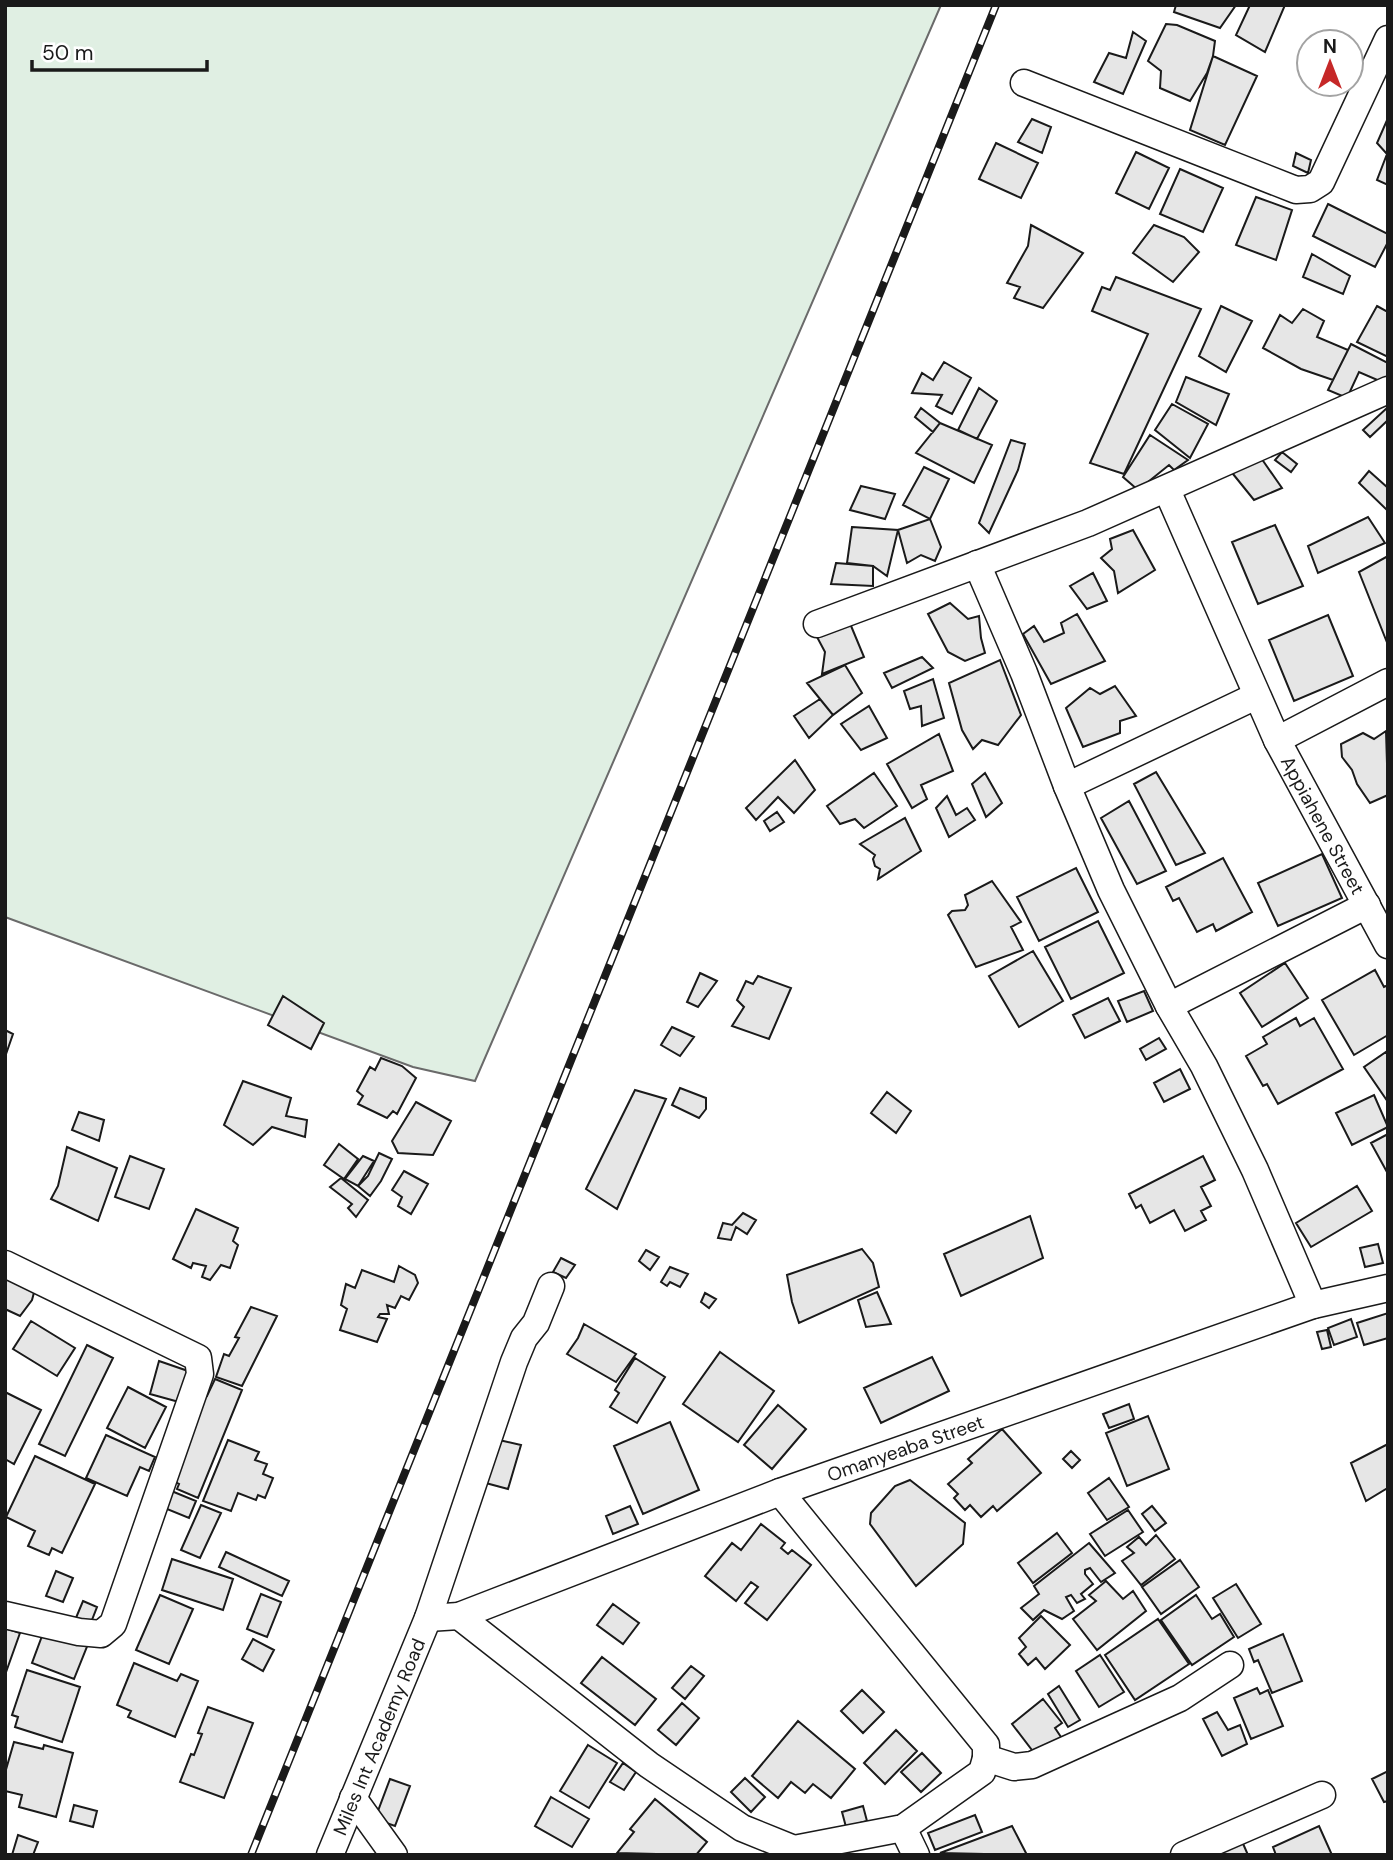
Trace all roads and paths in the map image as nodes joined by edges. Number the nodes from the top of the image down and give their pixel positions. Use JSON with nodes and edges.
{"nodes":[{"id":1,"x":1388,"y":39,"type":"edge"},
{"id":2,"x":1024,"y":83,"type":"dead end"},
{"id":3,"x":1388,"y":390,"type":"edge"},
{"id":4,"x":1167,"y":490,"type":"junction"},
{"id":5,"x":977,"y":564,"type":"junction"},
{"id":6,"x":817,"y":624,"type":"dead end"},
{"id":7,"x":1388,"y":682,"type":"edge"},
{"id":8,"x":1256,"y":696,"type":"junction"},
{"id":9,"x":1277,"y":740,"type":"junction"},
{"id":10,"x":1067,"y":786,"type":"junction"},
{"id":11,"x":1367,"y":905,"type":"junction"},
{"id":12,"x":1388,"y":945,"type":"edge"},
{"id":13,"x":1169,"y":1006,"type":"junction"},
{"id":14,"x":5,"y":1264,"type":"edge"},
{"id":15,"x":551,"y":1286,"type":"dead end"},
{"id":16,"x":1388,"y":1287,"type":"edge"},
{"id":17,"x":1313,"y":1305,"type":"junction"},
{"id":18,"x":780,"y":1492,"type":"junction"},
{"id":19,"x":5,"y":1615,"type":"edge"},
{"id":20,"x":459,"y":1616,"type":"junction"},
{"id":21,"x":428,"y":1618,"type":"junction"},
{"id":22,"x":1230,"y":1665,"type":"dead end"},
{"id":23,"x":986,"y":1758,"type":"junction"},
{"id":24,"x":1322,"y":1795,"type":"dead end"},
{"id":25,"x":353,"y":1798,"type":"junction"},
{"id":26,"x":903,"y":1828,"type":"junction"},
{"id":27,"x":330,"y":1855,"type":"edge"},
{"id":28,"x":394,"y":1855,"type":"edge"},
{"id":29,"x":916,"y":1855,"type":"edge"},
{"id":30,"x":1184,"y":1855,"type":"edge"}],
"edges":[{"from":1,"to":2,"type":"street"},
{"from":3,"to":4,"type":"street"},
{"from":4,"to":5,"type":"street"},
{"from":4,"to":8,"type":"street"},
{"from":5,"to":6,"type":"street"},
{"from":5,"to":10,"type":"street"},
{"from":7,"to":9,"type":"street","name":"Appiahene Street"},
{"from":8,"to":9,"type":"street"},
{"from":8,"to":10,"type":"street"},
{"from":9,"to":11,"type":"street","name":"Appiahene Street"},
{"from":10,"to":13,"type":"street"},
{"from":11,"to":12,"type":"street","name":"Appiahene Street"},
{"from":11,"to":13,"type":"street"},
{"from":13,"to":17,"type":"street"},
{"from":14,"to":19,"type":"street"},
{"from":15,"to":21,"type":"street","name":"Miles Int Academy Road"},
{"from":16,"to":17,"type":"street","name":"Omanyeaba Street"},
{"from":17,"to":18,"type":"street","name":"Omanyeaba Street"},
{"from":18,"to":20,"type":"street","name":"Omanyeaba Street"},
{"from":18,"to":23,"type":"street"},
{"from":20,"to":21,"type":"street","name":"Omanyeaba Street"},
{"from":20,"to":26,"type":"street"},
{"from":21,"to":25,"type":"street","name":"Miles Int Academy Road"},
{"from":22,"to":23,"type":"street"},
{"from":23,"to":26,"type":"street"},
{"from":24,"to":30,"type":"street"},
{"from":25,"to":27,"type":"street","name":"Miles Int Academy Road"},
{"from":25,"to":28,"type":"street"},
{"from":26,"to":29,"type":"street"}]}
